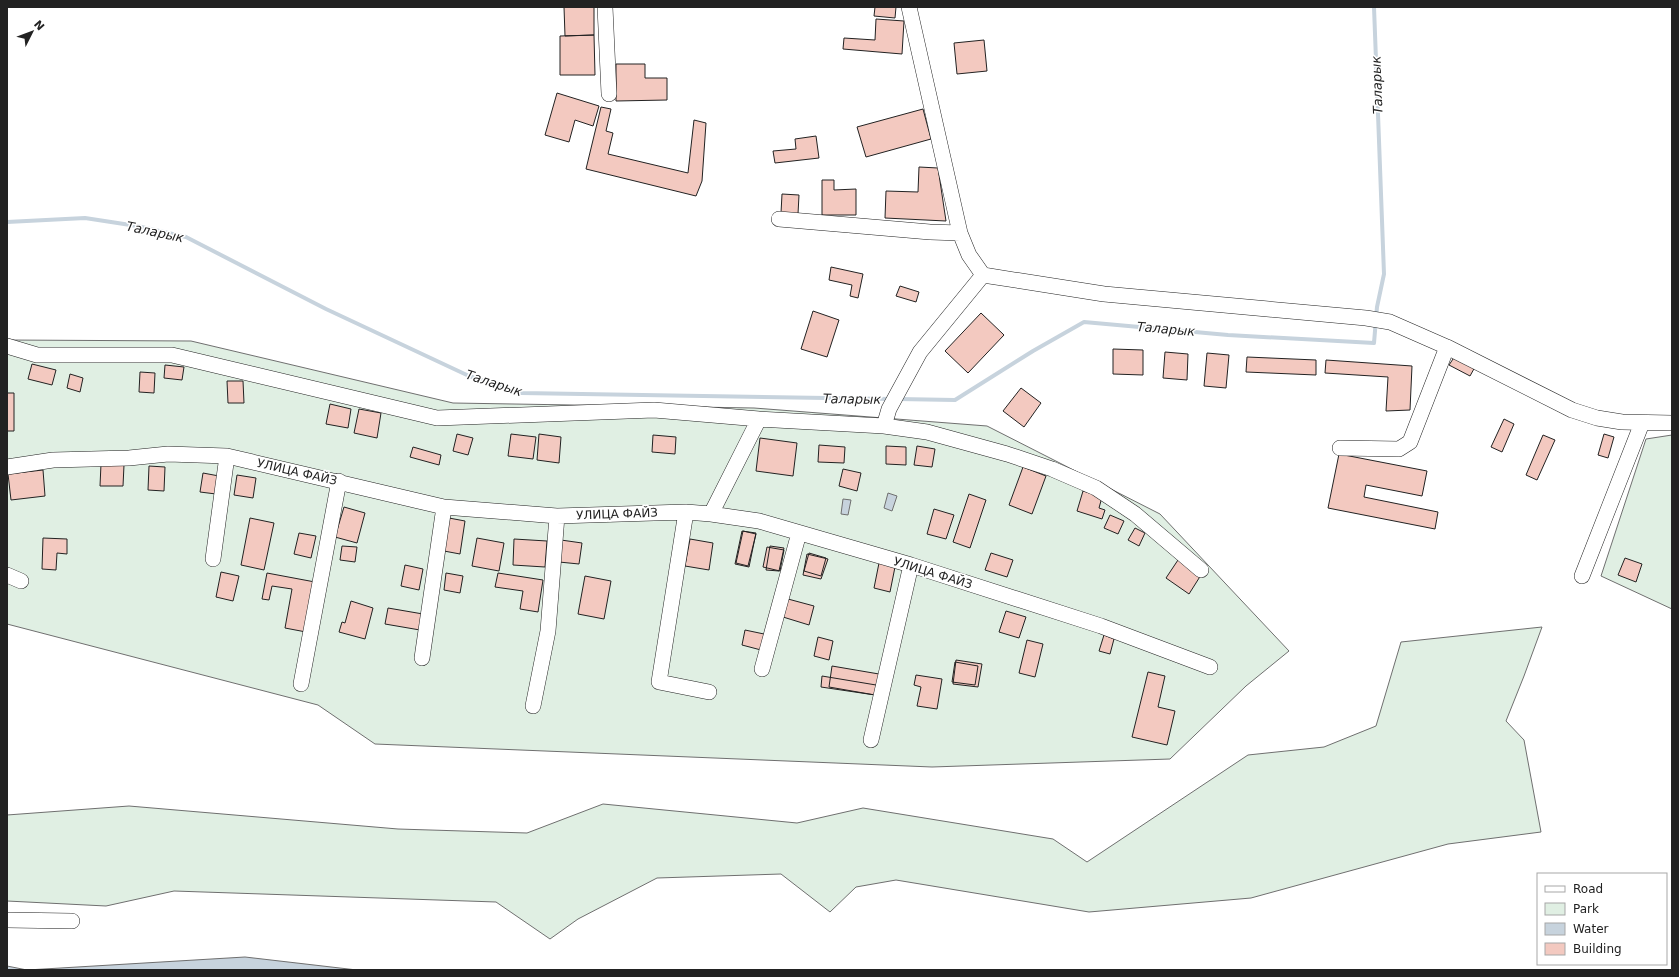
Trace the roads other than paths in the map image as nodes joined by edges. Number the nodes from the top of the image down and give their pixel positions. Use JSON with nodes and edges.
{"nodes":[{"id":1,"x":605,"y":7,"type":"edge"},
{"id":2,"x":909,"y":7,"type":"edge"},
{"id":3,"x":608,"y":94,"type":"dead end"},
{"id":4,"x":779,"y":219,"type":"dead end"},
{"id":5,"x":960,"y":233,"type":"junction"},
{"id":6,"x":983,"y":275,"type":"junction"},
{"id":7,"x":7,"y":346,"type":"edge"},
{"id":8,"x":1447,"y":347,"type":"junction"},
{"id":9,"x":759,"y":419,"type":"junction"},
{"id":10,"x":1642,"y":423,"type":"junction"},
{"id":11,"x":1672,"y":423,"type":"edge"},
{"id":12,"x":884,"y":426,"type":"junction"},
{"id":13,"x":1340,"y":448,"type":"dead end"},
{"id":14,"x":227,"y":456,"type":"junction"},
{"id":15,"x":7,"y":466,"type":"edge"},
{"id":16,"x":339,"y":481,"type":"junction"},
{"id":17,"x":444,"y":507,"type":"junction"},
{"id":18,"x":686,"y":512,"type":"junction"},
{"id":19,"x":711,"y":514,"type":"junction"},
{"id":20,"x":557,"y":516,"type":"junction"},
{"id":21,"x":799,"y":533,"type":"junction"},
{"id":22,"x":213,"y":559,"type":"dead end"},
{"id":23,"x":911,"y":565,"type":"junction"},
{"id":24,"x":1201,"y":570,"type":"dead end"},
{"id":25,"x":7,"y":575,"type":"edge"},
{"id":26,"x":1582,"y":576,"type":"dead end"},
{"id":27,"x":21,"y":581,"type":"dead end"},
{"id":28,"x":422,"y":658,"type":"dead end"},
{"id":29,"x":1210,"y":667,"type":"dead end"},
{"id":30,"x":762,"y":669,"type":"dead end"},
{"id":31,"x":301,"y":684,"type":"dead end"},
{"id":32,"x":709,"y":692,"type":"dead end"},
{"id":33,"x":533,"y":706,"type":"dead end"},
{"id":34,"x":871,"y":740,"type":"dead end"},
{"id":35,"x":7,"y":920,"type":"edge"},
{"id":36,"x":72,"y":921,"type":"dead end"}],
"edges":[{"from":1,"to":3,"type":"street"},
{"from":2,"to":5,"type":"street"},
{"from":4,"to":5,"type":"street"},
{"from":5,"to":6,"type":"street"},
{"from":6,"to":8,"type":"street"},
{"from":6,"to":12,"type":"street"},
{"from":7,"to":9,"type":"street"},
{"from":8,"to":10,"type":"street"},
{"from":8,"to":13,"type":"street"},
{"from":9,"to":12,"type":"street"},
{"from":9,"to":19,"type":"street"},
{"from":10,"to":11,"type":"street"},
{"from":10,"to":26,"type":"street"},
{"from":12,"to":24,"type":"street"},
{"from":14,"to":15,"type":"street","name":"УЛИЦА ФАЙЗ"},
{"from":14,"to":16,"type":"street","name":"УЛИЦА ФАЙЗ"},
{"from":14,"to":22,"type":"street"},
{"from":16,"to":17,"type":"street","name":"УЛИЦА ФАЙЗ"},
{"from":16,"to":31,"type":"street"},
{"from":17,"to":20,"type":"street","name":"УЛИЦА ФАЙЗ"},
{"from":17,"to":28,"type":"street"},
{"from":18,"to":19,"type":"street","name":"УЛИЦА ФАЙЗ"},
{"from":18,"to":20,"type":"street","name":"УЛИЦА ФАЙЗ"},
{"from":18,"to":32,"type":"street"},
{"from":19,"to":21,"type":"street","name":"УЛИЦА ФАЙЗ"},
{"from":20,"to":33,"type":"street"},
{"from":21,"to":23,"type":"street","name":"УЛИЦА ФАЙЗ"},
{"from":21,"to":30,"type":"street"},
{"from":23,"to":29,"type":"street","name":"УЛИЦА ФАЙЗ"},
{"from":23,"to":34,"type":"street"},
{"from":25,"to":27,"type":"street"},
{"from":35,"to":36,"type":"street"}]}
